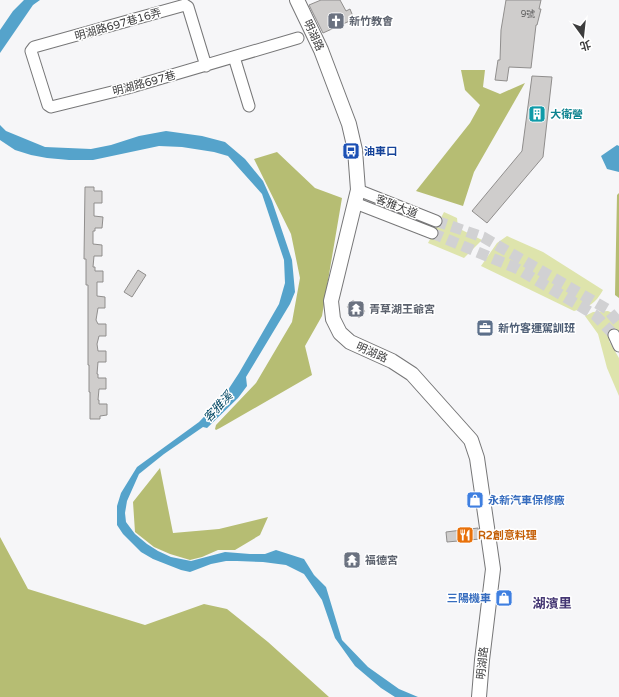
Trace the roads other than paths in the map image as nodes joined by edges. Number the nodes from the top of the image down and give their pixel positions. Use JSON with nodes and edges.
{"nodes":[{"id":1,"x":297,"y":0,"type":"edge"},
{"id":2,"x":298,"y":38,"type":"dead end"},
{"id":3,"x":34,"y":47,"type":"joint"},
{"id":4,"x":234,"y":57,"type":"junction"},
{"id":5,"x":206,"y":66,"type":"junction"},
{"id":6,"x":249,"y":106,"type":"dead end"},
{"id":7,"x":356,"y":197,"type":"junction"},
{"id":8,"x":436,"y":221,"type":"tunnel mouth"},
{"id":9,"x":432,"y":232,"type":"tunnel mouth"},
{"id":10,"x":614,"y":335,"type":"tunnel mouth"},
{"id":11,"x":619,"y":346,"type":"edge"},
{"id":12,"x":479,"y":693,"type":"edge"}],
"edges":[{"from":1,"to":7,"type":"main road","name":"明湖路"},
{"from":2,"to":4,"type":"street","name":"明湖路697巷"},
{"from":3,"to":5,"type":"street","name":"明湖路697巷16弄"},
{"from":3,"to":5,"type":"street","name":"明湖路697巷"},
{"from":4,"to":5,"type":"street","name":"明湖路697巷"},
{"from":4,"to":6,"type":"street"},
{"from":7,"to":8,"type":"street","name":"客雅大道"},
{"from":7,"to":9,"type":"street","name":"客雅大道"},
{"from":7,"to":12,"type":"main road","name":"明湖路"},
{"from":10,"to":11,"type":"street"}]}
